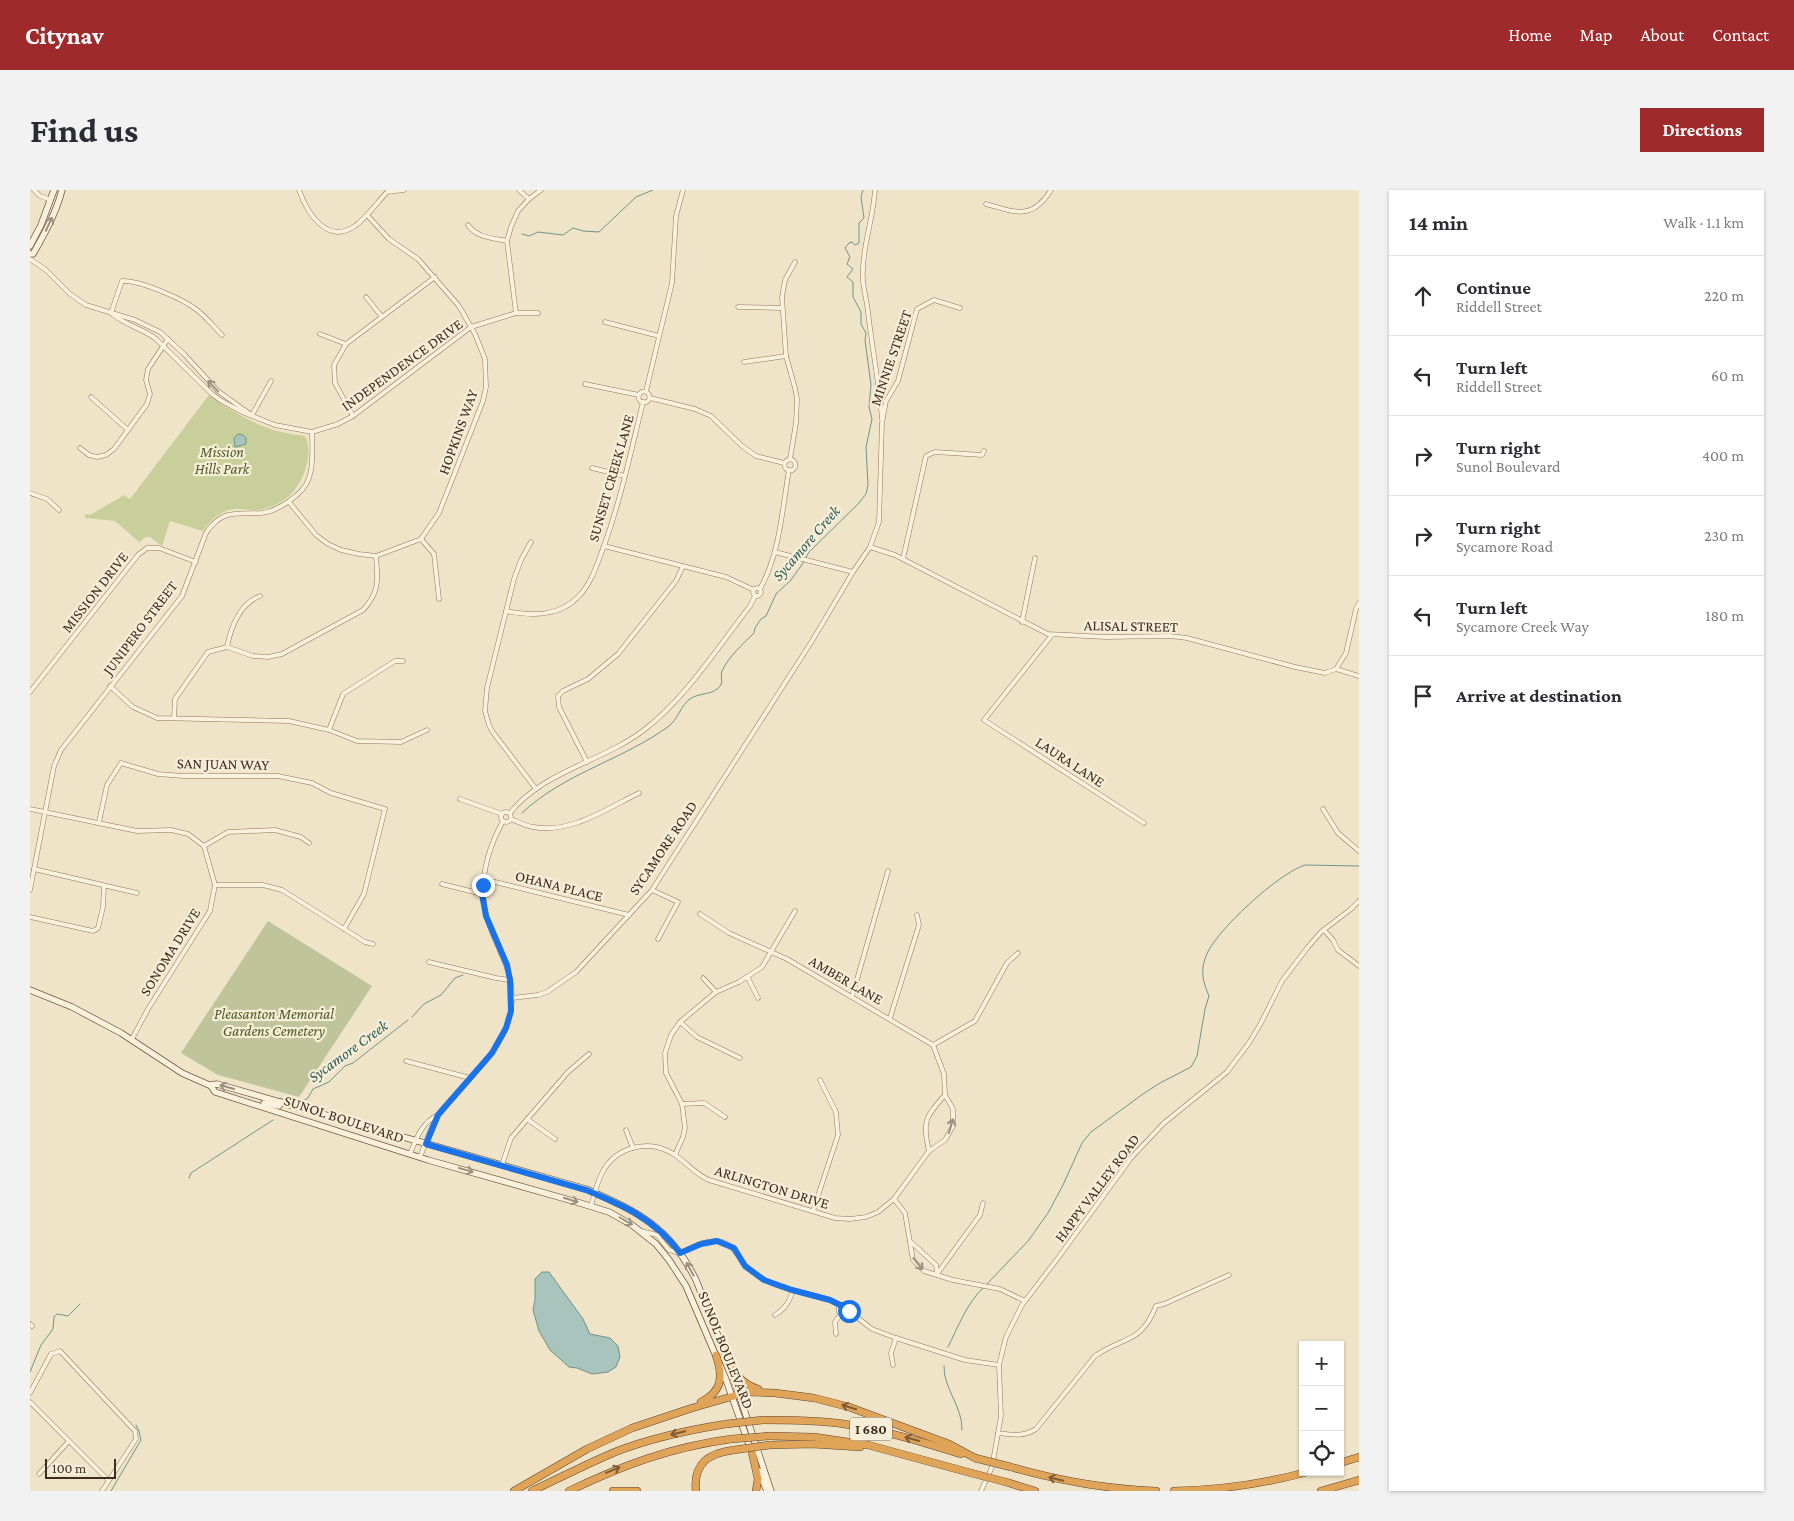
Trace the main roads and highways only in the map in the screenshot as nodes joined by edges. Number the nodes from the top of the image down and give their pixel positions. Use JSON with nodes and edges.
{"nodes":[{"id":1,"x":54,"y":190,"type":"edge"},
{"id":2,"x":62,"y":190,"type":"edge"},
{"id":3,"x":30,"y":246,"type":"edge"},
{"id":4,"x":30,"y":254,"type":"edge"},
{"id":5,"x":30,"y":990,"type":"edge"},
{"id":6,"x":211,"y":1086,"type":"junction"},
{"id":7,"x":240,"y":1099,"type":"junction"},
{"id":8,"x":281,"y":1102,"type":"junction"},
{"id":9,"x":716,"y":1355,"type":"junction"},
{"id":10,"x":729,"y":1364,"type":"junction"},
{"id":11,"x":736,"y":1396,"type":"junction"},
{"id":12,"x":801,"y":1397,"type":"junction"},
{"id":13,"x":692,"y":1408,"type":"junction"},
{"id":14,"x":895,"y":1451,"type":"junction"},
{"id":15,"x":752,"y":1452,"type":"junction"},
{"id":16,"x":1359,"y":1457,"type":"edge"},
{"id":17,"x":975,"y":1458,"type":"junction"},
{"id":18,"x":1344,"y":1462,"type":"edge"},
{"id":19,"x":1299,"y":1474,"type":"edge"},
{"id":20,"x":1359,"y":1480,"type":"edge"},
{"id":21,"x":514,"y":1491,"type":"edge"},
{"id":22,"x":532,"y":1491,"type":"edge"},
{"id":23,"x":569,"y":1491,"type":"edge"},
{"id":24,"x":613,"y":1491,"type":"edge"},
{"id":25,"x":637,"y":1491,"type":"edge"},
{"id":26,"x":696,"y":1491,"type":"edge"},
{"id":27,"x":756,"y":1491,"type":"edge"},
{"id":28,"x":766,"y":1491,"type":"edge"},
{"id":29,"x":771,"y":1491,"type":"edge"},
{"id":30,"x":1035,"y":1491,"type":"edge"},
{"id":31,"x":1156,"y":1491,"type":"edge"},
{"id":32,"x":1174,"y":1491,"type":"edge"},
{"id":33,"x":1321,"y":1491,"type":"edge"}],
"edges":[{"from":1,"to":3,"type":"main road"},
{"from":4,"to":2,"type":"main road","one_way":true},
{"from":5,"to":6,"type":"main road","name":"SUNOL BOULEVARD"},
{"from":6,"to":7,"type":"main road","name":"SUNOL BOULEVARD"},
{"from":8,"to":6,"type":"main road","name":"SUNOL BOULEVARD","one_way":true},
{"from":7,"to":8,"type":"main road"},
{"from":7,"to":9,"type":"main road","name":"SUNOL BOULEVARD","one_way":true},
{"from":10,"to":8,"type":"main road","name":"SUNOL BOULEVARD","one_way":true},
{"from":9,"to":11,"type":"main road","name":"SUNOL BOULEVARD"},
{"from":9,"to":13,"type":"highway"},
{"from":10,"to":11,"type":"main road","name":"SUNOL BOULEVARD"},
{"from":10,"to":12,"type":"highway"},
{"from":11,"to":12,"type":"highway"},
{"from":11,"to":13,"type":"highway"},
{"from":11,"to":15,"type":"main road","name":"SUNOL BOULEVARD"},
{"from":11,"to":29,"type":"main road","name":"SUNOL BOULEVARD"},
{"from":17,"to":12,"type":"highway","one_way":true},
{"from":13,"to":21,"type":"highway"},
{"from":23,"to":14,"type":"highway","number":"I 680","one_way":true,"bridge":true},
{"from":14,"to":26,"type":"highway","bridge":true},
{"from":14,"to":30,"type":"highway","number":"I 680","bridge":true},
{"from":15,"to":27,"type":"highway"},
{"from":15,"to":28,"type":"main road","name":"SUNOL BOULEVARD"},
{"from":16,"to":18,"type":"highway"},
{"from":17,"to":22,"type":"highway","number":"I 680","one_way":true,"bridge":true},
{"from":31,"to":17,"type":"highway","number":"I 680","one_way":true,"bridge":true},
{"from":19,"to":32,"type":"highway"},
{"from":20,"to":33,"type":"highway"},
{"from":24,"to":25,"type":"highway"}]}
